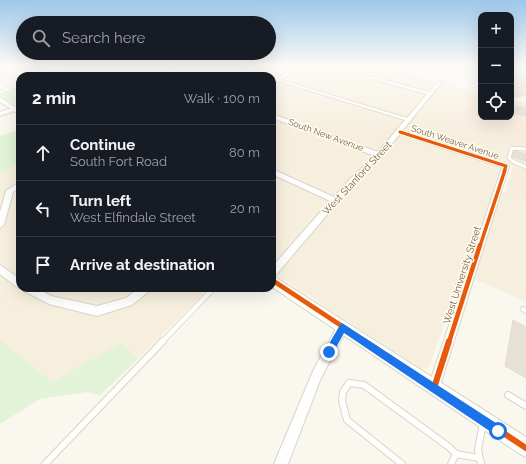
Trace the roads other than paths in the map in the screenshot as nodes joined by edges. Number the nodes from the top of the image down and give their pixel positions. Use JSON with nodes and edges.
{"nodes":[{"id":1,"x":11,"y":88,"type":"edge"},
{"id":2,"x":303,"y":88,"type":"edge"},
{"id":3,"x":407,"y":88,"type":"edge"},
{"id":4,"x":436,"y":88,"type":"edge"},
{"id":5,"x":0,"y":92,"type":"edge"},
{"id":6,"x":431,"y":94,"type":"junction"},
{"id":7,"x":0,"y":99,"type":"edge"},
{"id":8,"x":16,"y":110,"type":"edge"},
{"id":9,"x":16,"y":111,"type":"edge"},
{"id":10,"x":0,"y":114,"type":"edge"},
{"id":11,"x":276,"y":117,"type":"edge"},
{"id":12,"x":409,"y":120,"type":"junction"},
{"id":13,"x":400,"y":132,"type":"junction"},
{"id":14,"x":526,"y":149,"type":"edge"},
{"id":15,"x":380,"y":155,"type":"junction"},
{"id":16,"x":506,"y":166,"type":"joint"},
{"id":17,"x":526,"y":167,"type":"edge"},
{"id":18,"x":276,"y":173,"type":"edge"},
{"id":19,"x":16,"y":187,"type":"edge"},
{"id":20,"x":336,"y":201,"type":"junction"},
{"id":21,"x":0,"y":225,"type":"edge"},
{"id":22,"x":276,"y":268,"type":"edge"},
{"id":23,"x":0,"y":269,"type":"edge"},
{"id":24,"x":16,"y":281,"type":"edge"},
{"id":25,"x":276,"y":283,"type":"edge"},
{"id":26,"x":34,"y":292,"type":"edge"},
{"id":27,"x":141,"y":292,"type":"edge"},
{"id":28,"x":210,"y":292,"type":"edge"},
{"id":29,"x":342,"y":327,"type":"junction"},
{"id":30,"x":434,"y":388,"type":"junction"},
{"id":31,"x":508,"y":395,"type":"dead end"},
{"id":32,"x":526,"y":406,"type":"edge"},
{"id":33,"x":484,"y":421,"type":"junction"},
{"id":34,"x":526,"y":448,"type":"edge"},
{"id":35,"x":456,"y":454,"type":"junction"},
{"id":36,"x":480,"y":461,"type":"edge"},
{"id":37,"x":45,"y":464,"type":"edge"},
{"id":38,"x":280,"y":464,"type":"edge"},
{"id":39,"x":402,"y":464,"type":"edge"},
{"id":40,"x":451,"y":464,"type":"edge"}],
"edges":[{"from":1,"to":5,"type":"lane"},
{"from":2,"to":12,"type":"street","name":"South Weaver Avenue"},
{"from":3,"to":6,"type":"street"},
{"from":4,"to":6,"type":"street","name":"West Stanford Street"},
{"from":6,"to":12,"type":"street","name":"West Stanford Street"},
{"from":7,"to":8,"type":"street"},
{"from":9,"to":10,"type":"street"},
{"from":11,"to":15,"type":"street","name":"South New Avenue"},
{"from":12,"to":13,"type":"street","name":"West Stanford Street"},
{"from":13,"to":15,"type":"street","name":"West Stanford Street"},
{"from":13,"to":16,"type":"street","name":"South Weaver Avenue"},
{"from":14,"to":17,"type":"lane"},
{"from":15,"to":20,"type":"street","name":"West Stanford Street"},
{"from":16,"to":30,"type":"street","name":"West University Street"},
{"from":18,"to":20,"type":"street"},
{"from":19,"to":21,"type":"street"},
{"from":20,"to":22,"type":"street","name":"West Stanford Street"},
{"from":23,"to":24,"type":"street"},
{"from":25,"to":29,"type":"street"},
{"from":26,"to":27,"type":"street"},
{"from":28,"to":37,"type":"lane"},
{"from":29,"to":30,"type":"street"},
{"from":29,"to":38,"type":"street"},
{"from":30,"to":33,"type":"street"},
{"from":31,"to":32,"type":"lane"},
{"from":33,"to":34,"type":"street"},
{"from":33,"to":36,"type":"lane"},
{"from":35,"to":36,"type":"lane"},
{"from":35,"to":39,"type":"lane"},
{"from":35,"to":40,"type":"lane"}]}
